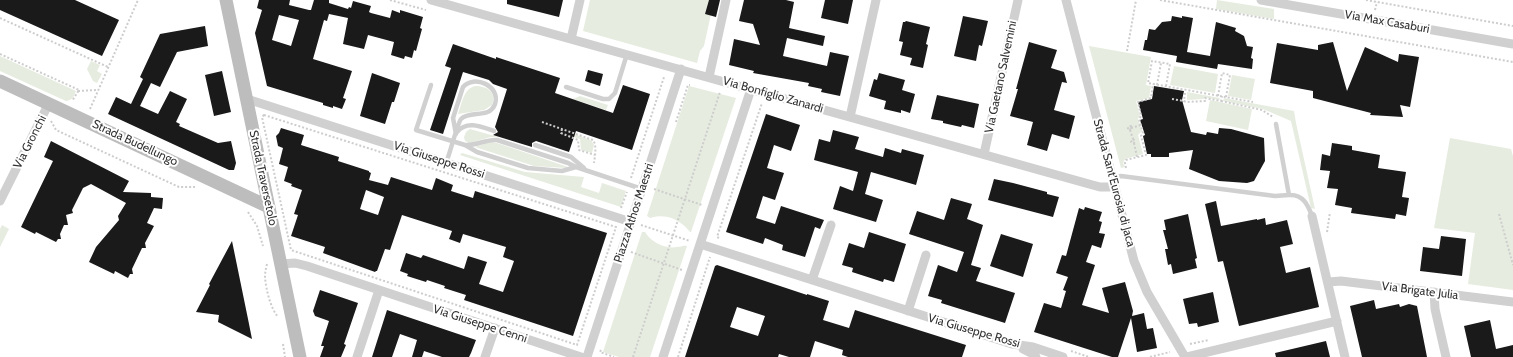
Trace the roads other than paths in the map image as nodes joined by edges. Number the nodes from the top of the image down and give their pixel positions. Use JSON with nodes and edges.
{"nodes":[{"id":1,"x":226,"y":0,"type":"edge"},
{"id":2,"x":432,"y":0,"type":"edge"},
{"id":3,"x":580,"y":0,"type":"edge"},
{"id":4,"x":726,"y":0,"type":"edge"},
{"id":5,"x":876,"y":0,"type":"edge"},
{"id":6,"x":1018,"y":0,"type":"edge"},
{"id":7,"x":1066,"y":0,"type":"edge"},
{"id":8,"x":1261,"y":0,"type":"edge"},
{"id":9,"x":571,"y":39,"type":"junction"},
{"id":10,"x":1513,"y":44,"type":"edge"},
{"id":11,"x":627,"y":54,"type":"junction"},
{"id":12,"x":681,"y":70,"type":"junction"},
{"id":13,"x":709,"y":77,"type":"junction"},
{"id":14,"x":0,"y":81,"type":"edge"},
{"id":15,"x":431,"y":85,"type":"dead end"},
{"id":16,"x":566,"y":87,"type":"dead end"},
{"id":17,"x":751,"y":89,"type":"junction"},
{"id":18,"x":247,"y":99,"type":"junction"},
{"id":19,"x":46,"y":109,"type":"junction"},
{"id":20,"x":850,"y":117,"type":"junction"},
{"id":21,"x":1276,"y":124,"type":"road end"},
{"id":22,"x":494,"y":131,"type":"dead end"},
{"id":23,"x":456,"y":134,"type":"junction"},
{"id":24,"x":453,"y":142,"type":"junction"},
{"id":25,"x":465,"y":145,"type":"junction"},
{"id":26,"x":535,"y":145,"type":"dead end"},
{"id":27,"x":984,"y":154,"type":"junction"},
{"id":28,"x":446,"y":163,"type":"junction"},
{"id":29,"x":576,"y":167,"type":"junction"},
{"id":30,"x":586,"y":171,"type":"junction"},
{"id":31,"x":1117,"y":177,"type":"junction"},
{"id":32,"x":1115,"y":187,"type":"junction"},
{"id":33,"x":642,"y":188,"type":"junction"},
{"id":34,"x":1290,"y":195,"type":"junction"},
{"id":35,"x":0,"y":201,"type":"edge"},
{"id":36,"x":269,"y":207,"type":"junction"},
{"id":37,"x":1312,"y":216,"type":"joint"},
{"id":38,"x":631,"y":222,"type":"junction"},
{"id":39,"x":831,"y":225,"type":"dead end"},
{"id":40,"x":700,"y":244,"type":"junction"},
{"id":41,"x":926,"y":255,"type":"dead end"},
{"id":42,"x":281,"y":264,"type":"junction"},
{"id":43,"x":812,"y":280,"type":"junction"},
{"id":44,"x":1328,"y":282,"type":"junction"},
{"id":45,"x":379,"y":290,"type":"junction"},
{"id":46,"x":1434,"y":292,"type":"junction"},
{"id":47,"x":1513,"y":302,"type":"edge"},
{"id":48,"x":908,"y":311,"type":"junction"},
{"id":49,"x":1337,"y":321,"type":"junction"},
{"id":50,"x":495,"y":328,"type":"junction"},
{"id":51,"x":1012,"y":344,"type":"junction"},
{"id":52,"x":1065,"y":353,"type":"edge"},
{"id":53,"x":300,"y":357,"type":"edge"},
{"id":54,"x":357,"y":357,"type":"edge"},
{"id":55,"x":485,"y":357,"type":"edge"},
{"id":56,"x":581,"y":357,"type":"edge"},
{"id":57,"x":587,"y":357,"type":"edge"},
{"id":58,"x":663,"y":357,"type":"edge"},
{"id":59,"x":1036,"y":357,"type":"edge"},
{"id":60,"x":1186,"y":357,"type":"edge"},
{"id":61,"x":1345,"y":357,"type":"edge"},
{"id":62,"x":1446,"y":357,"type":"edge"}],
"edges":[{"from":1,"to":18,"type":"main road","name":"Strada Traversetolo"},
{"from":2,"to":9,"type":"street","name":"Via Bonfiglio Zanardi"},
{"from":3,"to":9,"type":"street"},
{"from":4,"to":13,"type":"street"},
{"from":5,"to":20,"type":"street"},
{"from":6,"to":27,"type":"street","name":"Via Gaetano Salvemini"},
{"from":7,"to":31,"type":"street","name":"Strada Sant'Eurosia di Jaca"},
{"from":8,"to":10,"type":"street","name":"Via Max Casaburi"},
{"from":9,"to":11,"type":"street","name":"Via Bonfiglio Zanardi"},
{"from":11,"to":12,"type":"street","name":"Via Bonfiglio Zanardi"},
{"from":11,"to":16,"type":"lane"},
{"from":12,"to":13,"type":"street","name":"Via Bonfiglio Zanardi"},
{"from":12,"to":33,"type":"street","name":"Piazza Athos Maestri"},
{"from":13,"to":17,"type":"street","name":"Via Bonfiglio Zanardi"},
{"from":14,"to":19,"type":"main road","name":"Strada Budellungo"},
{"from":15,"to":24,"type":"lane"},
{"from":17,"to":20,"type":"street","name":"Via Bonfiglio Zanardi"},
{"from":17,"to":40,"type":"street"},
{"from":18,"to":28,"type":"street","name":"Via Giuseppe Rossi"},
{"from":18,"to":36,"type":"main road","name":"Strada Traversetolo"},
{"from":19,"to":35,"type":"street","name":"Via Gronchi"},
{"from":19,"to":36,"type":"main road","name":"Strada Budellungo"},
{"from":20,"to":27,"type":"street","name":"Via Bonfiglio Zanardi"},
{"from":21,"to":34,"type":"lane"},
{"from":22,"to":23,"type":"lane"},
{"from":23,"to":23,"type":"lane"},
{"from":23,"to":24,"type":"lane"},
{"from":24,"to":25,"type":"lane"},
{"from":24,"to":28,"type":"lane"},
{"from":25,"to":29,"type":"lane"},
{"from":25,"to":29,"type":"lane"},
{"from":26,"to":30,"type":"lane"},
{"from":27,"to":32,"type":"street","name":"Via Bonfiglio Zanardi"},
{"from":28,"to":38,"type":"street","name":"Via Giuseppe Rossi"},
{"from":29,"to":30,"type":"lane"},
{"from":30,"to":33,"type":"lane"},
{"from":31,"to":32,"type":"street","name":"Strada Sant'Eurosia di Jaca"},
{"from":31,"to":34,"type":"lane"},
{"from":32,"to":60,"type":"street","name":"Strada Sant'Eurosia di Jaca"},
{"from":33,"to":38,"type":"street","name":"Piazza Athos Maestri"},
{"from":34,"to":37,"type":"lane"},
{"from":36,"to":42,"type":"main road","name":"Strada Traversetolo"},
{"from":37,"to":44,"type":"street"},
{"from":38,"to":57,"type":"street","name":"Piazza Athos Maestri"},
{"from":39,"to":43,"type":"street"},
{"from":40,"to":43,"type":"street","name":"Via Giuseppe Rossi"},
{"from":40,"to":58,"type":"street"},
{"from":41,"to":48,"type":"street"},
{"from":42,"to":45,"type":"street","name":"Via Giuseppe Cenni"},
{"from":42,"to":53,"type":"main road","name":"Strada Traversetolo"},
{"from":43,"to":48,"type":"street","name":"Via Giuseppe Rossi"},
{"from":44,"to":46,"type":"street","name":"Via Brigate Julia"},
{"from":44,"to":49,"type":"street"},
{"from":45,"to":50,"type":"street","name":"Via Giuseppe Cenni"},
{"from":45,"to":54,"type":"street"},
{"from":46,"to":47,"type":"street","name":"Via Brigate Julia"},
{"from":46,"to":62,"type":"street"},
{"from":48,"to":51,"type":"street","name":"Via Giuseppe Rossi"},
{"from":49,"to":60,"type":"street"},
{"from":49,"to":61,"type":"street"},
{"from":50,"to":55,"type":"street"},
{"from":50,"to":56,"type":"street","name":"Via Giuseppe Cenni"},
{"from":51,"to":52,"type":"street","name":"Via Giuseppe Rossi"},
{"from":51,"to":59,"type":"street"}]}
